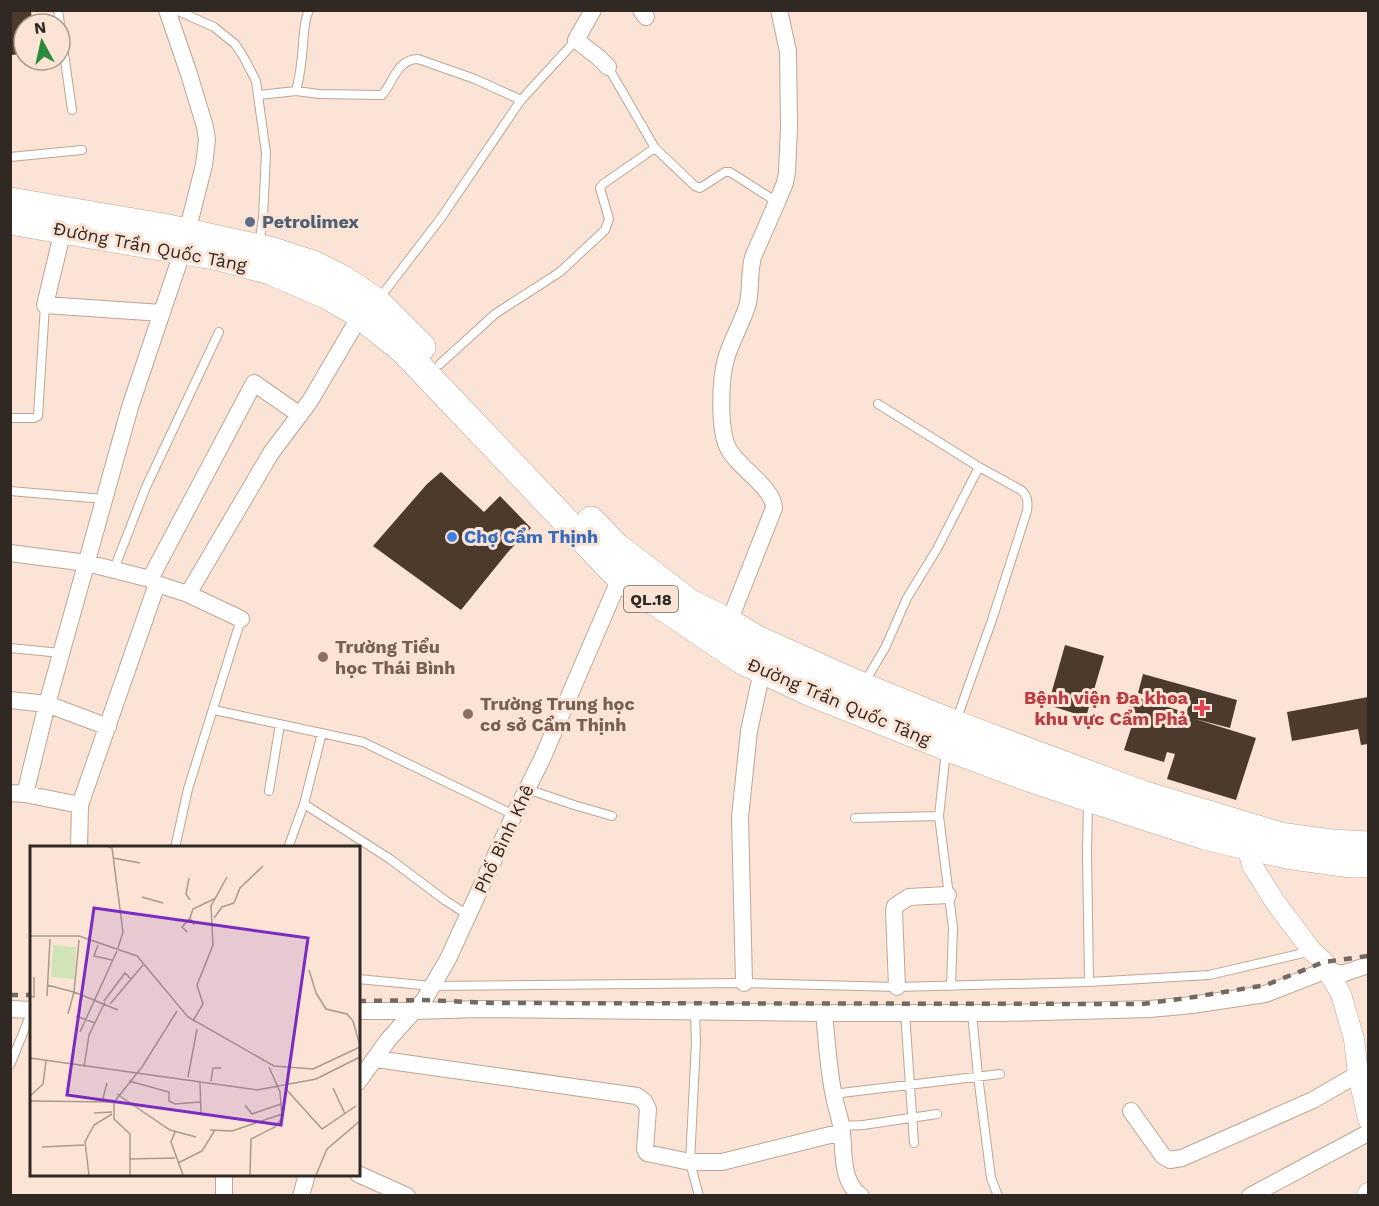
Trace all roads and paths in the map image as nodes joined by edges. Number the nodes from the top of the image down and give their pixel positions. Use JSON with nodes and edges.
{"nodes":[{"id":1,"x":167,"y":10,"type":"edge"},
{"id":2,"x":176,"y":10,"type":"edge"},
{"id":3,"x":309,"y":10,"type":"edge"},
{"id":4,"x":593,"y":10,"type":"edge"},
{"id":5,"x":778,"y":10,"type":"edge"},
{"id":6,"x":576,"y":40,"type":"junction"},
{"id":7,"x":608,"y":67,"type":"joint"},
{"id":8,"x":67,"y":72,"type":"edge"},
{"id":9,"x":296,"y":91,"type":"junction"},
{"id":10,"x":259,"y":95,"type":"junction"},
{"id":11,"x":521,"y":100,"type":"junction"},
{"id":12,"x":72,"y":110,"type":"dead end"},
{"id":13,"x":655,"y":148,"type":"junction"},
{"id":14,"x":82,"y":150,"type":"dead end"},
{"id":15,"x":10,"y":157,"type":"edge"},
{"id":16,"x":10,"y":201,"type":"edge"},
{"id":17,"x":777,"y":202,"type":"junction"},
{"id":18,"x":10,"y":221,"type":"edge"},
{"id":19,"x":63,"y":230,"type":"junction"},
{"id":20,"x":185,"y":241,"type":"junction"},
{"id":21,"x":259,"y":248,"type":"junction"},
{"id":22,"x":45,"y":305,"type":"junction"},
{"id":23,"x":369,"y":309,"type":"junction"},
{"id":24,"x":162,"y":313,"type":"junction"},
{"id":25,"x":219,"y":332,"type":"dead end"},
{"id":26,"x":440,"y":364,"type":"junction"},
{"id":27,"x":878,"y":404,"type":"dead end"},
{"id":28,"x":300,"y":415,"type":"junction"},
{"id":29,"x":10,"y":418,"type":"edge"},
{"id":30,"x":512,"y":451,"type":"junction"},
{"id":31,"x":979,"y":467,"type":"junction"},
{"id":32,"x":10,"y":491,"type":"edge"},
{"id":33,"x":104,"y":499,"type":"junction"},
{"id":34,"x":10,"y":553,"type":"edge"},
{"id":35,"x":87,"y":563,"type":"junction"},
{"id":36,"x":114,"y":569,"type":"junction"},
{"id":37,"x":620,"y":578,"type":"junction"},
{"id":38,"x":153,"y":581,"type":"junction"},
{"id":39,"x":188,"y":594,"type":"junction"},
{"id":40,"x":241,"y":619,"type":"joint"},
{"id":41,"x":729,"y":622,"type":"junction"},
{"id":42,"x":10,"y":648,"type":"edge"},
{"id":43,"x":61,"y":653,"type":"junction"},
{"id":44,"x":762,"y":670,"type":"junction"},
{"id":45,"x":862,"y":686,"type":"junction"},
{"id":46,"x":10,"y":700,"type":"edge"},
{"id":47,"x":47,"y":704,"type":"junction"},
{"id":48,"x":214,"y":710,"type":"junction"},
{"id":49,"x":280,"y":724,"type":"junction"},
{"id":50,"x":108,"y":727,"type":"junction"},
{"id":51,"x":322,"y":733,"type":"junction"},
{"id":52,"x":950,"y":735,"type":"junction"},
{"id":53,"x":527,"y":789,"type":"junction"},
{"id":54,"x":269,"y":791,"type":"dead end"},
{"id":55,"x":18,"y":793,"type":"edge"},
{"id":56,"x":1088,"y":798,"type":"junction"},
{"id":57,"x":304,"y":804,"type":"junction"},
{"id":58,"x":80,"y":805,"type":"junction"},
{"id":59,"x":514,"y":815,"type":"junction"},
{"id":60,"x":612,"y":816,"type":"dead end"},
{"id":61,"x":939,"y":816,"type":"junction"},
{"id":62,"x":855,"y":818,"type":"dead end"},
{"id":63,"x":1368,"y":845,"type":"edge"},
{"id":64,"x":79,"y":846,"type":"edge"},
{"id":65,"x":175,"y":846,"type":"edge"},
{"id":66,"x":289,"y":846,"type":"edge"},
{"id":67,"x":1247,"y":846,"type":"junction"},
{"id":68,"x":1368,"y":864,"type":"edge"},
{"id":69,"x":948,"y":895,"type":"junction"},
{"id":70,"x":468,"y":915,"type":"junction"},
{"id":71,"x":1312,"y":951,"type":"junction"},
{"id":72,"x":1368,"y":966,"type":"edge"},
{"id":73,"x":1327,"y":970,"type":"junction"},
{"id":74,"x":360,"y":979,"type":"edge"},
{"id":75,"x":1089,"y":982,"type":"junction"},
{"id":76,"x":744,"y":983,"type":"junction"},
{"id":77,"x":432,"y":986,"type":"junction"},
{"id":78,"x":951,"y":986,"type":"junction"},
{"id":79,"x":897,"y":987,"type":"junction"},
{"id":80,"x":10,"y":1009,"type":"edge"},
{"id":81,"x":30,"y":1010,"type":"edge"},
{"id":82,"x":360,"y":1011,"type":"edge"},
{"id":83,"x":415,"y":1011,"type":"junction"},
{"id":84,"x":695,"y":1012,"type":"junction"},
{"id":85,"x":825,"y":1013,"type":"junction"},
{"id":86,"x":905,"y":1013,"type":"junction"},
{"id":87,"x":972,"y":1013,"type":"junction"},
{"id":88,"x":30,"y":1015,"type":"edge"},
{"id":89,"x":375,"y":1059,"type":"junction"},
{"id":90,"x":10,"y":1065,"type":"edge"},
{"id":91,"x":1000,"y":1074,"type":"dead end"},
{"id":92,"x":978,"y":1076,"type":"junction"},
{"id":93,"x":360,"y":1079,"type":"edge"},
{"id":94,"x":910,"y":1084,"type":"junction"},
{"id":95,"x":1363,"y":1084,"type":"edge"},
{"id":96,"x":833,"y":1094,"type":"junction"},
{"id":97,"x":1131,"y":1111,"type":"dead end"},
{"id":98,"x":937,"y":1114,"type":"dead end"},
{"id":99,"x":912,"y":1118,"type":"junction"},
{"id":100,"x":1368,"y":1119,"type":"edge"},
{"id":101,"x":842,"y":1129,"type":"junction"},
{"id":102,"x":1368,"y":1133,"type":"edge"},
{"id":103,"x":914,"y":1143,"type":"dead end"},
{"id":104,"x":690,"y":1162,"type":"junction"},
{"id":105,"x":360,"y":1175,"type":"edge"},
{"id":106,"x":224,"y":1176,"type":"edge"},
{"id":107,"x":306,"y":1176,"type":"edge"},
{"id":108,"x":224,"y":1196,"type":"edge"},
{"id":109,"x":301,"y":1196,"type":"edge"},
{"id":110,"x":407,"y":1196,"type":"edge"},
{"id":111,"x":699,"y":1196,"type":"edge"},
{"id":112,"x":861,"y":1196,"type":"edge"},
{"id":113,"x":998,"y":1196,"type":"edge"},
{"id":114,"x":1250,"y":1196,"type":"edge"}],
"edges":[{"from":1,"to":20,"type":"street"},
{"from":2,"to":10,"type":"lane"},
{"from":3,"to":9,"type":"lane"},
{"from":4,"to":6,"type":"street"},
{"from":5,"to":17,"type":"street"},
{"from":6,"to":7,"type":"street"},
{"from":6,"to":11,"type":"lane"},
{"from":7,"to":13,"type":"lane"},
{"from":8,"to":12,"type":"lane"},
{"from":9,"to":10,"type":"lane"},
{"from":9,"to":11,"type":"lane"},
{"from":10,"to":21,"type":"lane"},
{"from":11,"to":23,"type":"lane"},
{"from":13,"to":17,"type":"lane"},
{"from":13,"to":26,"type":"lane"},
{"from":14,"to":15,"type":"lane"},
{"from":16,"to":20,"type":"highway","name":"Đường Trần Quốc Tảng","number":"QL.18"},
{"from":17,"to":41,"type":"street"},
{"from":18,"to":19,"type":"highway","name":"Đường Trần Quốc Tảng","number":"QL.18"},
{"from":19,"to":20,"type":"highway","name":"Đường Trần Quốc Tảng","number":"QL.18"},
{"from":19,"to":22,"type":"street"},
{"from":20,"to":21,"type":"highway","name":"Đường Trần Quốc Tảng","number":"QL.18"},
{"from":20,"to":23,"type":"highway","name":"Đường Trần Quốc Tảng","number":"QL.18"},
{"from":20,"to":24,"type":"street"},
{"from":21,"to":23,"type":"highway","name":"Đường Trần Quốc Tảng","number":"QL.18"},
{"from":22,"to":24,"type":"street"},
{"from":22,"to":29,"type":"lane"},
{"from":23,"to":26,"type":"highway","name":"Đường Trần Quốc Tảng","number":"QL.18"},
{"from":23,"to":28,"type":"street"},
{"from":23,"to":30,"type":"highway","name":"Đường Trần Quốc Tảng","number":"QL.18"},
{"from":24,"to":33,"type":"street"},
{"from":25,"to":36,"type":"lane"},
{"from":26,"to":30,"type":"highway","name":"Đường Trần Quốc Tảng","number":"QL.18"},
{"from":27,"to":31,"type":"lane"},
{"from":28,"to":38,"type":"street"},
{"from":28,"to":39,"type":"street"},
{"from":30,"to":37,"type":"highway","name":"Đường Trần Quốc Tảng","number":"QL.18"},
{"from":30,"to":41,"type":"highway","name":"Đường Trần Quốc Tảng","number":"QL.18"},
{"from":31,"to":45,"type":"lane"},
{"from":31,"to":52,"type":"lane"},
{"from":32,"to":33,"type":"lane"},
{"from":33,"to":35,"type":"street"},
{"from":34,"to":35,"type":"street"},
{"from":35,"to":36,"type":"street"},
{"from":35,"to":43,"type":"street"},
{"from":36,"to":38,"type":"street"},
{"from":37,"to":44,"type":"highway","name":"Đường Trần Quốc Tảng","number":"QL.18"},
{"from":37,"to":53,"type":"street","name":"Phố Bình Khê"},
{"from":38,"to":39,"type":"street"},
{"from":38,"to":50,"type":"street"},
{"from":39,"to":40,"type":"street"},
{"from":40,"to":48,"type":"lane"},
{"from":41,"to":45,"type":"highway","name":"Đường Trần Quốc Tảng","number":"QL.18"},
{"from":42,"to":43,"type":"lane"},
{"from":43,"to":47,"type":"street"},
{"from":44,"to":52,"type":"highway","name":"Đường Trần Quốc Tảng","number":"QL.18"},
{"from":44,"to":76,"type":"street"},
{"from":45,"to":52,"type":"highway","name":"Đường Trần Quốc Tảng","number":"QL.18"},
{"from":46,"to":47,"type":"street"},
{"from":47,"to":50,"type":"street"},
{"from":47,"to":55,"type":"street"},
{"from":48,"to":49,"type":"lane"},
{"from":48,"to":65,"type":"lane"},
{"from":49,"to":51,"type":"lane"},
{"from":49,"to":54,"type":"lane"},
{"from":50,"to":58,"type":"street"},
{"from":51,"to":57,"type":"lane"},
{"from":51,"to":59,"type":"lane"},
{"from":52,"to":56,"type":"highway","name":"Đường Trần Quốc Tảng","number":"QL.18"},
{"from":52,"to":61,"type":"lane"},
{"from":52,"to":63,"type":"highway","name":"Đường Trần Quốc Tảng","number":"QL.18"},
{"from":53,"to":59,"type":"street","name":"Phố Bình Khê"},
{"from":53,"to":60,"type":"lane"},
{"from":55,"to":58,"type":"street"},
{"from":56,"to":67,"type":"highway","name":"Đường Trần Quốc Tảng","number":"QL.18"},
{"from":56,"to":75,"type":"lane"},
{"from":57,"to":66,"type":"lane"},
{"from":57,"to":70,"type":"lane"},
{"from":58,"to":64,"type":"street"},
{"from":59,"to":70,"type":"street","name":"Phố Bình Khê"},
{"from":61,"to":62,"type":"lane"},
{"from":61,"to":69,"type":"lane"},
{"from":67,"to":68,"type":"highway","name":"Đường Trần Quốc Tảng","number":"QL.18"},
{"from":67,"to":71,"type":"street"},
{"from":69,"to":78,"type":"lane"},
{"from":69,"to":79,"type":"street"},
{"from":70,"to":77,"type":"street","name":"Phố Bình Khê"},
{"from":71,"to":73,"type":"street"},
{"from":71,"to":75,"type":"lane"},
{"from":72,"to":73,"type":"street"},
{"from":73,"to":87,"type":"street"},
{"from":73,"to":95,"type":"street"},
{"from":74,"to":77,"type":"lane"},
{"from":75,"to":78,"type":"lane"},
{"from":76,"to":77,"type":"lane"},
{"from":76,"to":79,"type":"lane"},
{"from":77,"to":83,"type":"street","name":"Phố Bình Khê"},
{"from":78,"to":79,"type":"lane"},
{"from":80,"to":81,"type":"street"},
{"from":82,"to":83,"type":"street"},
{"from":83,"to":84,"type":"street"},
{"from":83,"to":89,"type":"street","name":"Phố Bình Khê"},
{"from":84,"to":85,"type":"street"},
{"from":84,"to":104,"type":"lane"},
{"from":85,"to":86,"type":"street"},
{"from":85,"to":96,"type":"street"},
{"from":86,"to":87,"type":"street"},
{"from":86,"to":94,"type":"lane"},
{"from":87,"to":92,"type":"lane"},
{"from":88,"to":90,"type":"lane"},
{"from":89,"to":93,"type":"street","name":"Phố Bình Khê"},
{"from":89,"to":104,"type":"street"},
{"from":91,"to":92,"type":"lane"},
{"from":92,"to":94,"type":"lane"},
{"from":92,"to":113,"type":"lane"},
{"from":94,"to":96,"type":"lane"},
{"from":94,"to":99,"type":"lane"},
{"from":95,"to":97,"type":"street"},
{"from":95,"to":100,"type":"street"},
{"from":96,"to":101,"type":"street"},
{"from":98,"to":99,"type":"lane"},
{"from":99,"to":101,"type":"lane"},
{"from":99,"to":103,"type":"lane"},
{"from":101,"to":104,"type":"street"},
{"from":101,"to":112,"type":"street"},
{"from":102,"to":114,"type":"street"},
{"from":104,"to":111,"type":"lane"},
{"from":105,"to":110,"type":"street"},
{"from":106,"to":108,"type":"street"},
{"from":107,"to":109,"type":"street"}]}
